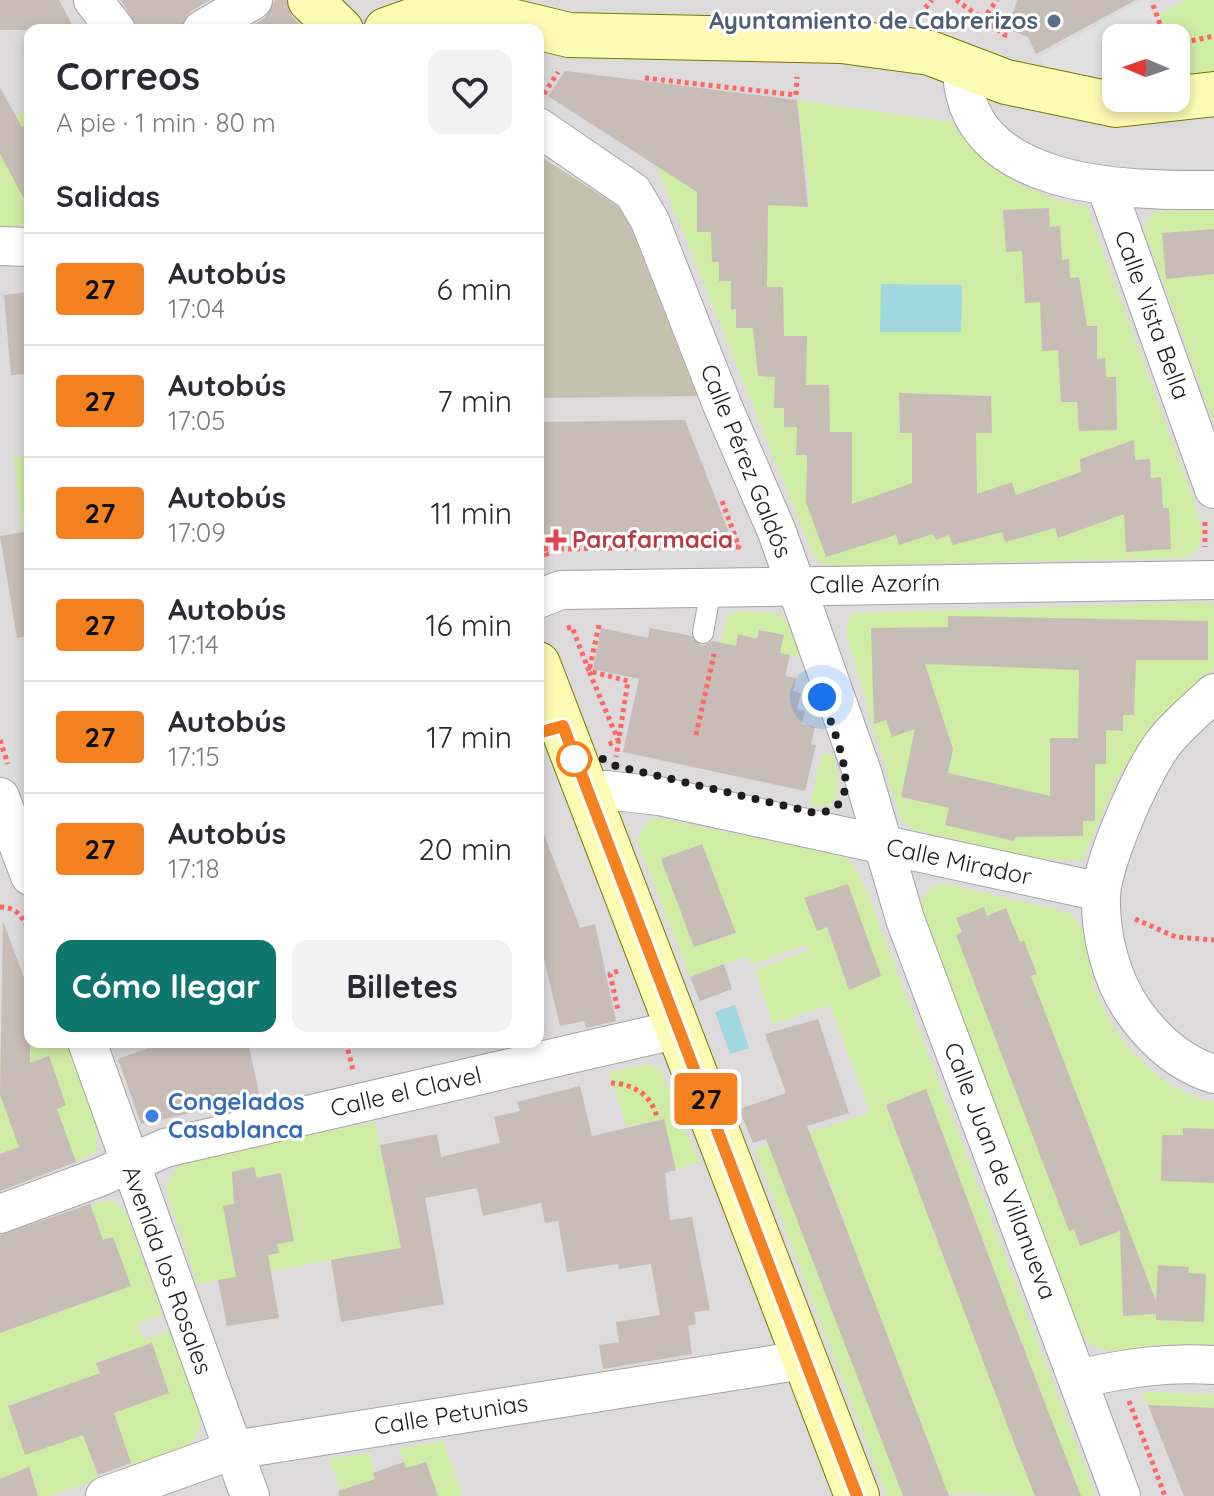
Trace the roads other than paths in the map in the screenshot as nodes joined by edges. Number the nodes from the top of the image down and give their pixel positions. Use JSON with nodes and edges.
{"nodes":[{"id":1,"x":93,"y":0,"type":"edge"},
{"id":2,"x":253,"y":0,"type":"edge"},
{"id":3,"x":310,"y":0,"type":"edge"},
{"id":4,"x":416,"y":16,"type":"edge"},
{"id":5,"x":508,"y":17,"type":"edge"},
{"id":6,"x":111,"y":24,"type":"edge"},
{"id":7,"x":212,"y":24,"type":"edge"},
{"id":8,"x":335,"y":24,"type":"edge"},
{"id":9,"x":532,"y":24,"type":"edge"},
{"id":10,"x":544,"y":28,"type":"edge"},
{"id":11,"x":962,"y":64,"type":"junction"},
{"id":12,"x":1214,"y":94,"type":"edge"},
{"id":13,"x":544,"y":131,"type":"edge"},
{"id":14,"x":1106,"y":186,"type":"junction"},
{"id":15,"x":1214,"y":190,"type":"edge"},
{"id":16,"x":0,"y":246,"type":"edge"},
{"id":17,"x":24,"y":247,"type":"edge"},
{"id":18,"x":1209,"y":502,"type":"edge"},
{"id":19,"x":1208,"y":567,"type":"edge"},
{"id":20,"x":796,"y":585,"type":"junction"},
{"id":21,"x":711,"y":588,"type":"junction"},
{"id":22,"x":550,"y":610,"type":"edge"},
{"id":23,"x":709,"y":642,"type":"road end"},
{"id":24,"x":544,"y":679,"type":"edge"},
{"id":25,"x":1214,"y":693,"type":"edge"},
{"id":26,"x":566,"y":736,"type":"edge"},
{"id":27,"x":603,"y":773,"type":"junction"},
{"id":28,"x":0,"y":797,"type":"edge"},
{"id":29,"x":881,"y":846,"type":"junction"},
{"id":30,"x":22,"y":875,"type":"edge"},
{"id":31,"x":1101,"y":903,"type":"junction"},
{"id":32,"x":679,"y":1029,"type":"junction"},
{"id":33,"x":89,"y":1048,"type":"edge"},
{"id":34,"x":1214,"y":1074,"type":"edge"},
{"id":35,"x":128,"y":1165,"type":"junction"},
{"id":36,"x":0,"y":1214,"type":"edge"},
{"id":37,"x":803,"y":1360,"type":"junction"},
{"id":38,"x":1214,"y":1365,"type":"edge"},
{"id":39,"x":1078,"y":1379,"type":"junction"},
{"id":40,"x":233,"y":1450,"type":"junction"},
{"id":41,"x":105,"y":1496,"type":"edge"},
{"id":42,"x":250,"y":1496,"type":"edge"},
{"id":43,"x":857,"y":1496,"type":"edge"},
{"id":44,"x":1121,"y":1496,"type":"edge"}],
"edges":[{"from":1,"to":6,"type":"street"},
{"from":2,"to":7,"type":"street"},
{"from":3,"to":8,"type":"street"},
{"from":4,"to":5,"type":"street"},
{"from":5,"to":9,"type":"street"},
{"from":10,"to":11,"type":"street"},
{"from":11,"to":12,"type":"street"},
{"from":11,"to":14,"type":"street"},
{"from":13,"to":20,"type":"street","name":"Calle Pérez Galdós"},
{"from":14,"to":15,"type":"street"},
{"from":14,"to":18,"type":"street","name":"Calle Vista Bella"},
{"from":16,"to":17,"type":"street"},
{"from":19,"to":20,"type":"street","name":"Calle Azorín"},
{"from":20,"to":21,"type":"street","name":"Calle Azorín"},
{"from":20,"to":29,"type":"street","name":"Calle Pérez Galdós"},
{"from":21,"to":22,"type":"street","name":"Calle Azorín"},
{"from":21,"to":23,"type":"lane"},
{"from":24,"to":26,"type":"street"},
{"from":25,"to":31,"type":"street"},
{"from":26,"to":27,"type":"street"},
{"from":27,"to":29,"type":"street","name":"Calle Mirador"},
{"from":27,"to":32,"type":"street"},
{"from":28,"to":30,"type":"street"},
{"from":29,"to":31,"type":"street","name":"Calle Mirador"},
{"from":29,"to":39,"type":"street","name":"Calle Juan de Villanueva"},
{"from":31,"to":34,"type":"street"},
{"from":32,"to":35,"type":"street","name":"Calle el Clavel"},
{"from":32,"to":37,"type":"street"},
{"from":33,"to":35,"type":"street","name":"Avenida los Rosales"},
{"from":35,"to":36,"type":"street","name":"Calle el Clavel"},
{"from":35,"to":40,"type":"street","name":"Avenida los Rosales"},
{"from":37,"to":40,"type":"street","name":"Calle Petunias"},
{"from":37,"to":43,"type":"street"},
{"from":38,"to":39,"type":"street"},
{"from":39,"to":44,"type":"street","name":"Calle Juan de Villanueva"},
{"from":40,"to":41,"type":"street","name":"Calle Petunias"},
{"from":40,"to":42,"type":"street","name":"Avenida los Rosales"}]}
